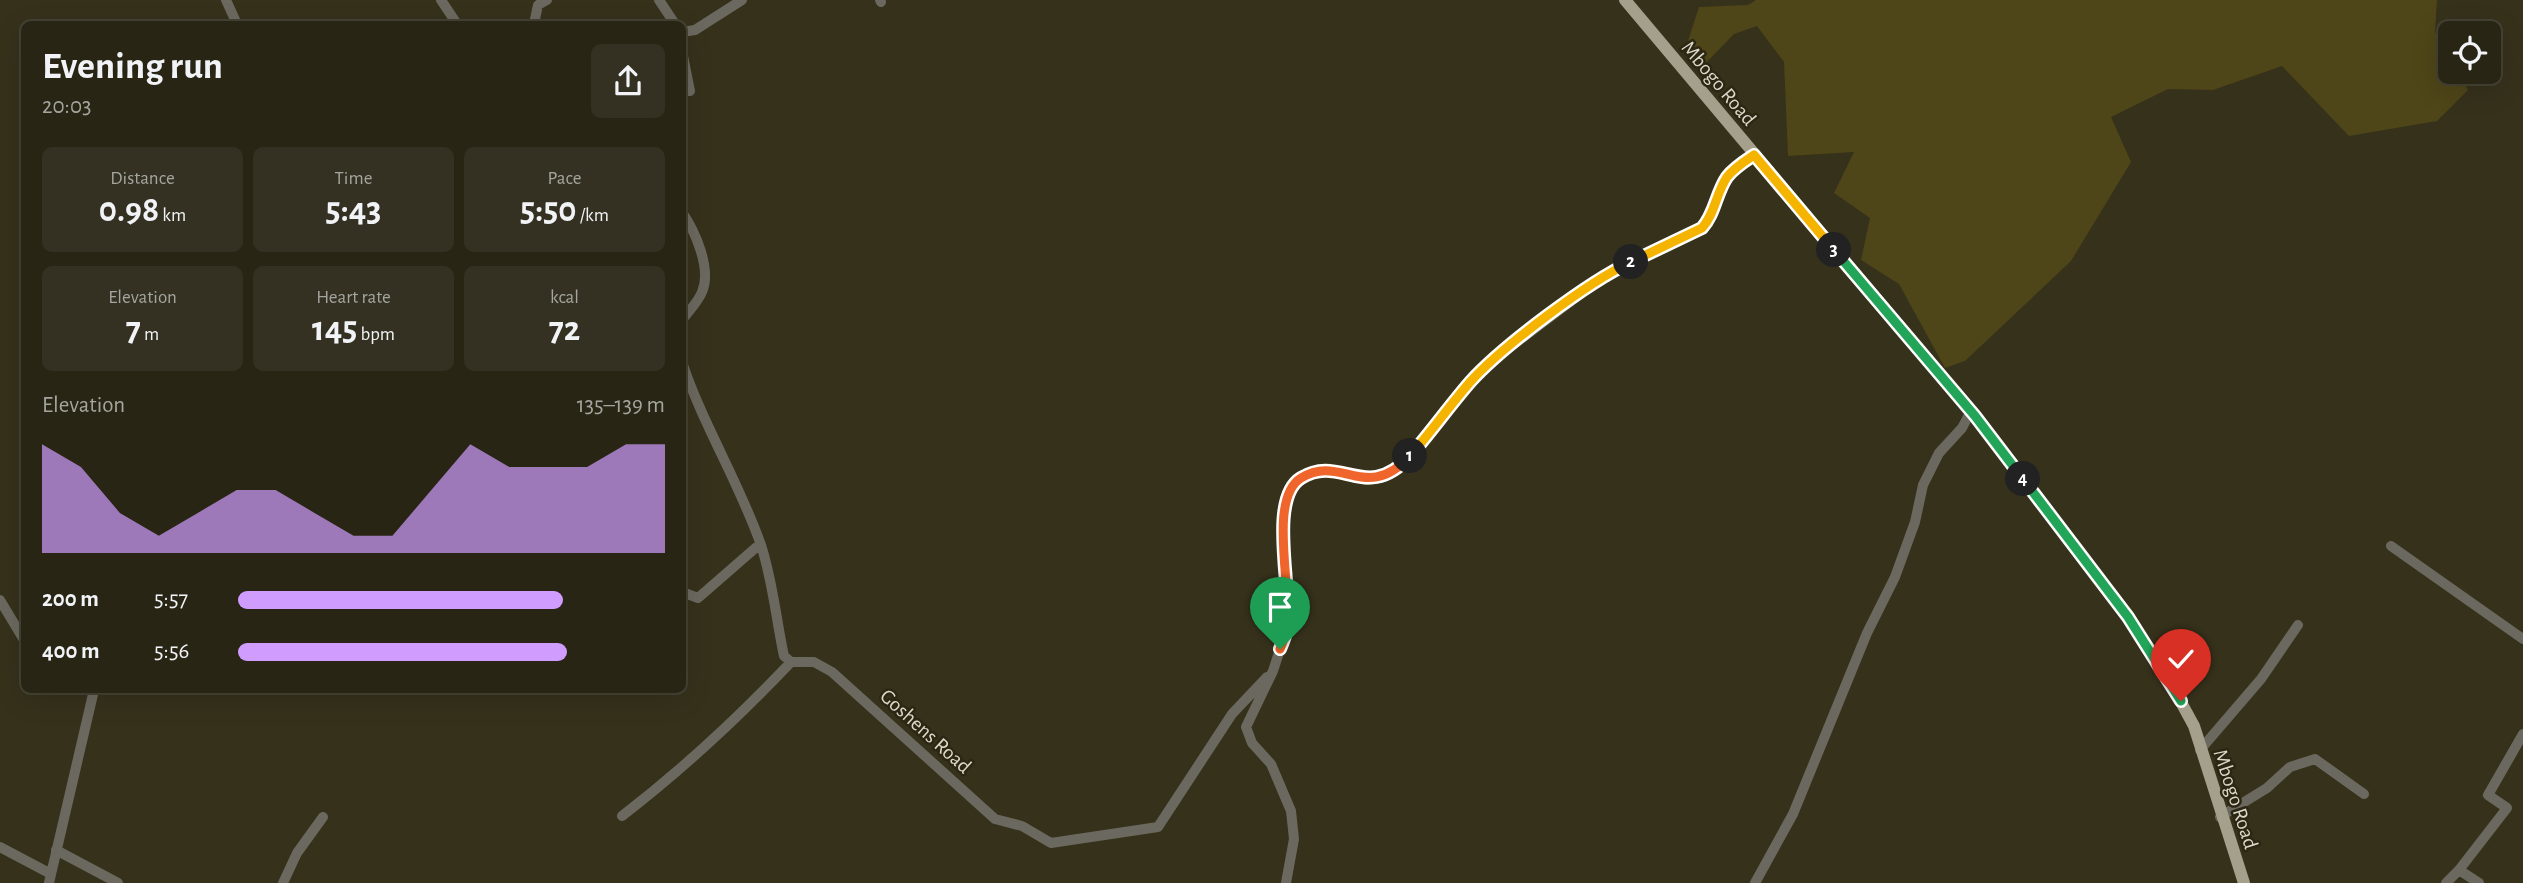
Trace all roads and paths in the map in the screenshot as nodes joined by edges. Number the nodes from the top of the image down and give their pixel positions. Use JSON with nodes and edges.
{"nodes":[{"id":1,"x":226,"y":0,"type":"edge"},
{"id":2,"x":441,"y":0,"type":"edge"},
{"id":3,"x":547,"y":0,"type":"edge"},
{"id":4,"x":659,"y":0,"type":"edge"},
{"id":5,"x":743,"y":0,"type":"edge"},
{"id":6,"x":1625,"y":0,"type":"edge"},
{"id":7,"x":236,"y":21,"type":"edge"},
{"id":8,"x":455,"y":21,"type":"edge"},
{"id":9,"x":535,"y":21,"type":"edge"},
{"id":10,"x":673,"y":21,"type":"edge"},
{"id":11,"x":686,"y":31,"type":"edge"},
{"id":12,"x":686,"y":72,"type":"edge"},
{"id":13,"x":690,"y":92,"type":"dead end"},
{"id":14,"x":1754,"y":155,"type":"junction"},
{"id":15,"x":686,"y":221,"type":"edge"},
{"id":16,"x":686,"y":314,"type":"edge"},
{"id":17,"x":686,"y":374,"type":"edge"},
{"id":18,"x":1971,"y":411,"type":"junction"},
{"id":19,"x":760,"y":544,"type":"junction"},
{"id":20,"x":2391,"y":547,"type":"dead end"},
{"id":21,"x":686,"y":594,"type":"edge"},
{"id":22,"x":0,"y":600,"type":"edge"},
{"id":23,"x":2298,"y":625,"type":"dead end"},
{"id":24,"x":21,"y":635,"type":"edge"},
{"id":25,"x":2523,"y":639,"type":"edge"},
{"id":26,"x":791,"y":662,"type":"junction"},
{"id":27,"x":1273,"y":671,"type":"junction"},
{"id":28,"x":93,"y":693,"type":"edge"},
{"id":29,"x":2523,"y":734,"type":"edge"},
{"id":30,"x":2200,"y":750,"type":"junction"},
{"id":31,"x":2364,"y":794,"type":"dead end"},
{"id":32,"x":622,"y":816,"type":"dead end"},
{"id":33,"x":323,"y":817,"type":"dead end"},
{"id":34,"x":2220,"y":817,"type":"junction"},
{"id":35,"x":0,"y":847,"type":"edge"},
{"id":36,"x":56,"y":850,"type":"junction"},
{"id":37,"x":2459,"y":870,"type":"junction"},
{"id":38,"x":50,"y":879,"type":"edge"},
{"id":39,"x":118,"y":883,"type":"edge"},
{"id":40,"x":283,"y":883,"type":"edge"},
{"id":41,"x":1286,"y":883,"type":"edge"},
{"id":42,"x":1755,"y":883,"type":"edge"},
{"id":43,"x":2244,"y":883,"type":"edge"},
{"id":44,"x":2446,"y":883,"type":"edge"},
{"id":45,"x":2479,"y":883,"type":"edge"}],
"edges":[{"from":1,"to":7,"type":"street"},
{"from":2,"to":8,"type":"street"},
{"from":3,"to":9,"type":"street"},
{"from":4,"to":10,"type":"street"},
{"from":5,"to":11,"type":"street"},
{"from":6,"to":14,"type":"main road","name":"Mbogo Road"},
{"from":12,"to":13,"type":"street"},
{"from":14,"to":18,"type":"main road","name":"Mbogo Road"},
{"from":14,"to":27,"type":"street"},
{"from":15,"to":16,"type":"street"},
{"from":17,"to":19,"type":"street"},
{"from":18,"to":30,"type":"main road","name":"Mbogo Road"},
{"from":18,"to":42,"type":"street"},
{"from":19,"to":21,"type":"street"},
{"from":19,"to":26,"type":"street"},
{"from":20,"to":25,"type":"street"},
{"from":22,"to":24,"type":"street"},
{"from":23,"to":30,"type":"street"},
{"from":26,"to":27,"type":"street","name":"Goshens Road"},
{"from":26,"to":32,"type":"street"},
{"from":27,"to":41,"type":"street"},
{"from":28,"to":36,"type":"street"},
{"from":29,"to":37,"type":"street"},
{"from":30,"to":34,"type":"main road","name":"Mbogo Road"},
{"from":31,"to":34,"type":"street"},
{"from":33,"to":40,"type":"street"},
{"from":34,"to":43,"type":"main road","name":"Mbogo Road"},
{"from":35,"to":38,"type":"street"},
{"from":36,"to":38,"type":"street"},
{"from":36,"to":39,"type":"street"},
{"from":37,"to":44,"type":"street"},
{"from":37,"to":45,"type":"street"}]}
